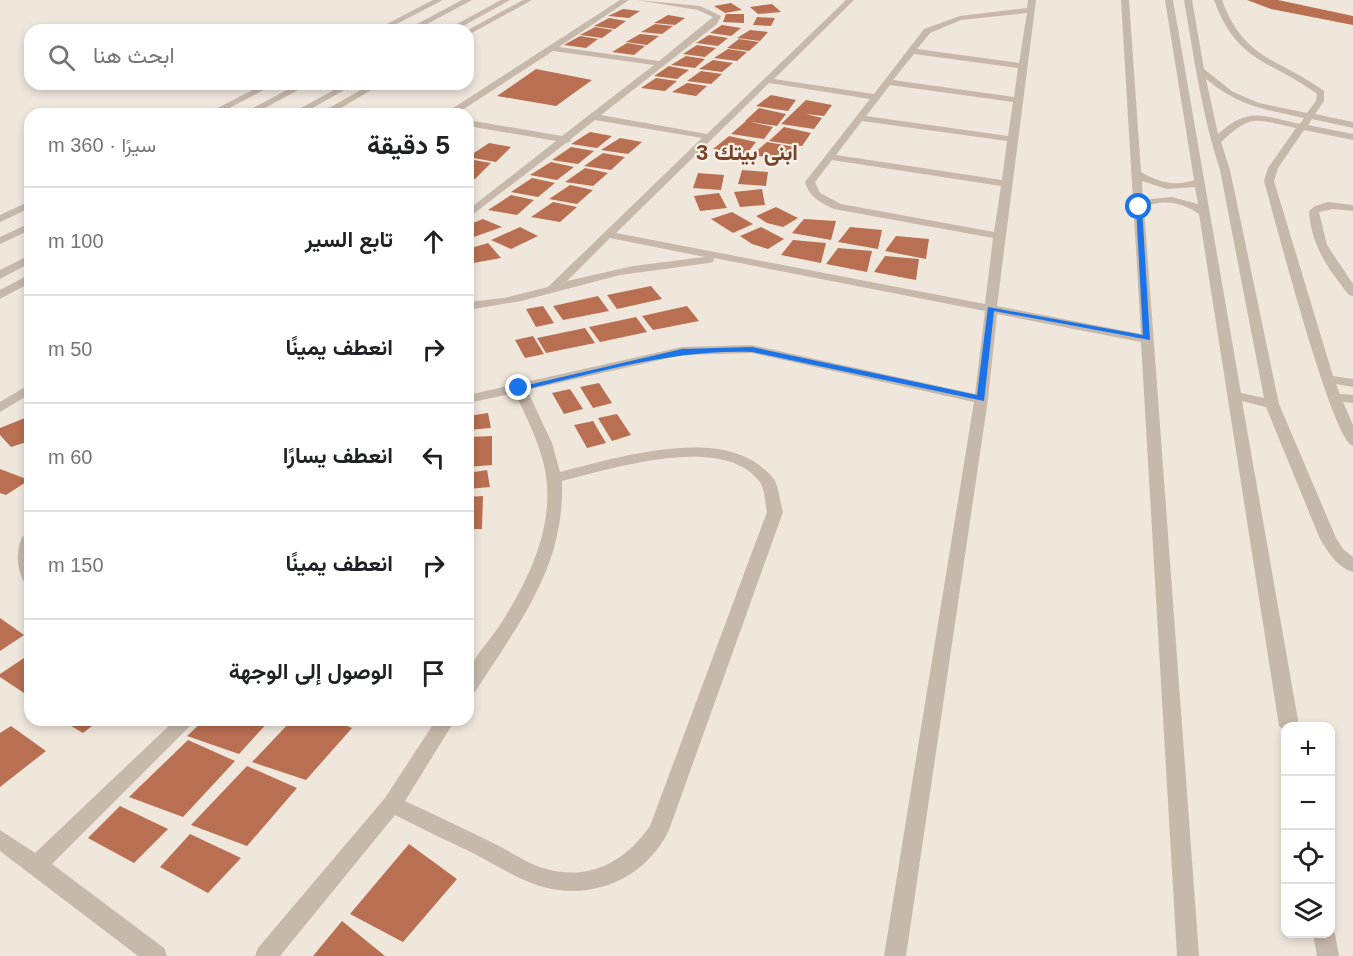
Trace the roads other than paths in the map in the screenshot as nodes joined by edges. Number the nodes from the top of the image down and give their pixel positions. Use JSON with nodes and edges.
{"nodes":[{"id":1,"x":439,"y":0,"type":"edge"},
{"id":2,"x":468,"y":0,"type":"edge"},
{"id":3,"x":506,"y":0,"type":"edge"},
{"id":4,"x":528,"y":0,"type":"edge"},
{"id":5,"x":625,"y":0,"type":"edge"},
{"id":6,"x":641,"y":0,"type":"edge"},
{"id":7,"x":850,"y":0,"type":"edge"},
{"id":8,"x":1125,"y":0,"type":"edge"},
{"id":9,"x":1188,"y":0,"type":"edge"},
{"id":10,"x":1218,"y":0,"type":"edge"},
{"id":11,"x":1170,"y":2,"type":"edge"},
{"id":12,"x":1031,"y":5,"type":"edge"},
{"id":13,"x":1190,"y":16,"type":"junction"},
{"id":14,"x":391,"y":24,"type":"edge"},
{"id":15,"x":422,"y":24,"type":"edge"},
{"id":16,"x":461,"y":24,"type":"edge"},
{"id":17,"x":474,"y":30,"type":"edge"},
{"id":18,"x":551,"y":48,"type":"junction"},
{"id":19,"x":911,"y":51,"type":"junction"},
{"id":20,"x":661,"y":64,"type":"junction"},
{"id":21,"x":1023,"y":66,"type":"junction"},
{"id":22,"x":1199,"y":69,"type":"junction"},
{"id":23,"x":767,"y":80,"type":"junction"},
{"id":24,"x":886,"y":82,"type":"junction"},
{"id":25,"x":259,"y":90,"type":"edge"},
{"id":26,"x":293,"y":90,"type":"edge"},
{"id":27,"x":340,"y":90,"type":"edge"},
{"id":28,"x":366,"y":90,"type":"edge"},
{"id":29,"x":875,"y":97,"type":"junction"},
{"id":30,"x":1018,"y":100,"type":"junction"},
{"id":31,"x":1256,"y":105,"type":"junction"},
{"id":32,"x":223,"y":108,"type":"edge"},
{"id":33,"x":259,"y":108,"type":"edge"},
{"id":34,"x":306,"y":108,"type":"edge"},
{"id":35,"x":335,"y":108,"type":"edge"},
{"id":36,"x":459,"y":108,"type":"edge"},
{"id":37,"x":595,"y":117,"type":"junction"},
{"id":38,"x":1253,"y":117,"type":"junction"},
{"id":39,"x":859,"y":118,"type":"junction"},
{"id":40,"x":1306,"y":121,"type":"junction"},
{"id":41,"x":474,"y":124,"type":"edge"},
{"id":42,"x":1353,"y":124,"type":"edge"},
{"id":43,"x":1353,"y":130,"type":"edge"},
{"id":44,"x":1353,"y":136,"type":"edge"},
{"id":45,"x":710,"y":137,"type":"junction"},
{"id":46,"x":1192,"y":137,"type":"junction"},
{"id":47,"x":1012,"y":139,"type":"junction"},
{"id":48,"x":567,"y":140,"type":"junction"},
{"id":49,"x":1215,"y":142,"type":"junction"},
{"id":50,"x":829,"y":157,"type":"junction"},
{"id":51,"x":1225,"y":170,"type":"junction"},
{"id":52,"x":1137,"y":174,"type":"junction"},
{"id":53,"x":1199,"y":182,"type":"junction"},
{"id":54,"x":1006,"y":184,"type":"junction"},
{"id":55,"x":24,"y":207,"type":"edge"},
{"id":56,"x":1139,"y":207,"type":"junction"},
{"id":57,"x":1353,"y":208,"type":"edge"},
{"id":58,"x":474,"y":210,"type":"edge"},
{"id":59,"x":1204,"y":213,"type":"junction"},
{"id":60,"x":0,"y":219,"type":"edge"},
{"id":61,"x":24,"y":229,"type":"edge"},
{"id":62,"x":610,"y":235,"type":"junction"},
{"id":63,"x":999,"y":236,"type":"junction"},
{"id":64,"x":0,"y":241,"type":"edge"},
{"id":65,"x":728,"y":258,"type":"junction"},
{"id":66,"x":24,"y":261,"type":"edge"},
{"id":67,"x":0,"y":275,"type":"edge"},
{"id":68,"x":24,"y":281,"type":"edge"},
{"id":69,"x":552,"y":289,"type":"junction"},
{"id":70,"x":1353,"y":292,"type":"edge"},
{"id":71,"x":0,"y":295,"type":"edge"},
{"id":72,"x":474,"y":305,"type":"edge"},
{"id":73,"x":991,"y":308,"type":"junction"},
{"id":74,"x":1147,"y":339,"type":"junction"},
{"id":75,"x":1327,"y":379,"type":"junction"},
{"id":76,"x":1353,"y":383,"type":"edge"},
{"id":77,"x":519,"y":388,"type":"junction"},
{"id":78,"x":24,"y":392,"type":"edge"},
{"id":79,"x":1236,"y":396,"type":"junction"},
{"id":80,"x":1333,"y":397,"type":"junction"},
{"id":81,"x":474,"y":398,"type":"edge"},
{"id":82,"x":981,"y":399,"type":"junction"},
{"id":83,"x":1353,"y":399,"type":"edge"},
{"id":84,"x":1272,"y":404,"type":"junction"},
{"id":85,"x":0,"y":408,"type":"edge"},
{"id":86,"x":1353,"y":442,"type":"edge"},
{"id":87,"x":554,"y":478,"type":"junction"},
{"id":88,"x":1353,"y":566,"type":"edge"},
{"id":89,"x":474,"y":678,"type":"edge"},
{"id":90,"x":1288,"y":722,"type":"edge"},
{"id":91,"x":181,"y":726,"type":"edge"},
{"id":92,"x":442,"y":726,"type":"edge"},
{"id":93,"x":392,"y":804,"type":"junction"},
{"id":94,"x":0,"y":839,"type":"edge"},
{"id":95,"x":36,"y":866,"type":"junction"},
{"id":96,"x":1325,"y":938,"type":"edge"},
{"id":97,"x":156,"y":956,"type":"edge"},
{"id":98,"x":266,"y":956,"type":"edge"},
{"id":99,"x":895,"y":956,"type":"edge"},
{"id":100,"x":1188,"y":956,"type":"edge"},
{"id":101,"x":1328,"y":956,"type":"edge"}],
"edges":[{"from":1,"to":14,"type":"street"},
{"from":2,"to":15,"type":"street"},
{"from":3,"to":16,"type":"street"},
{"from":4,"to":17,"type":"street"},
{"from":5,"to":18,"type":"street"},
{"from":6,"to":20,"type":"street"},
{"from":7,"to":23,"type":"street"},
{"from":8,"to":52,"type":"street"},
{"from":9,"to":13,"type":"street"},
{"from":10,"to":40,"type":"street"},
{"from":11,"to":13,"type":"street"},
{"from":11,"to":46,"type":"street"},
{"from":12,"to":19,"type":"street"},
{"from":12,"to":21,"type":"street"},
{"from":13,"to":22,"type":"street"},
{"from":18,"to":20,"type":"street"},
{"from":18,"to":36,"type":"street"},
{"from":19,"to":21,"type":"street"},
{"from":19,"to":24,"type":"street"},
{"from":20,"to":37,"type":"street"},
{"from":21,"to":30,"type":"street"},
{"from":22,"to":31,"type":"street"},
{"from":22,"to":49,"type":"street"},
{"from":23,"to":29,"type":"street"},
{"from":23,"to":45,"type":"street"},
{"from":24,"to":29,"type":"street"},
{"from":24,"to":30,"type":"street"},
{"from":25,"to":32,"type":"street"},
{"from":26,"to":33,"type":"street"},
{"from":27,"to":34,"type":"street"},
{"from":28,"to":35,"type":"street"},
{"from":29,"to":39,"type":"street"},
{"from":30,"to":47,"type":"street"},
{"from":31,"to":38,"type":"street"},
{"from":31,"to":40,"type":"street"},
{"from":37,"to":45,"type":"street"},
{"from":37,"to":48,"type":"street"},
{"from":38,"to":40,"type":"street"},
{"from":38,"to":49,"type":"street"},
{"from":39,"to":47,"type":"street"},
{"from":39,"to":50,"type":"street"},
{"from":40,"to":42,"type":"street"},
{"from":40,"to":44,"type":"street"},
{"from":40,"to":75,"type":"street"},
{"from":41,"to":48,"type":"street"},
{"from":43,"to":44,"type":"street"},
{"from":45,"to":62,"type":"street"},
{"from":46,"to":51,"type":"street"},
{"from":46,"to":53,"type":"street"},
{"from":47,"to":54,"type":"street"},
{"from":48,"to":58,"type":"street"},
{"from":49,"to":51,"type":"street"},
{"from":50,"to":54,"type":"street"},
{"from":50,"to":63,"type":"street"},
{"from":51,"to":84,"type":"street"},
{"from":52,"to":53,"type":"street"},
{"from":52,"to":56,"type":"street"},
{"from":53,"to":59,"type":"street"},
{"from":54,"to":63,"type":"street"},
{"from":55,"to":60,"type":"street"},
{"from":56,"to":59,"type":"street"},
{"from":56,"to":74,"type":"street"},
{"from":57,"to":70,"type":"street"},
{"from":59,"to":79,"type":"street"},
{"from":61,"to":64,"type":"street"},
{"from":62,"to":65,"type":"street"},
{"from":62,"to":69,"type":"street"},
{"from":63,"to":73,"type":"street"},
{"from":65,"to":69,"type":"street"},
{"from":65,"to":73,"type":"street"},
{"from":66,"to":67,"type":"street"},
{"from":68,"to":71,"type":"street"},
{"from":69,"to":72,"type":"street"},
{"from":73,"to":74,"type":"street"},
{"from":73,"to":82,"type":"street"},
{"from":74,"to":100,"type":"street"},
{"from":75,"to":76,"type":"street"},
{"from":75,"to":80,"type":"street"},
{"from":77,"to":81,"type":"street"},
{"from":77,"to":82,"type":"street"},
{"from":77,"to":87,"type":"street"},
{"from":78,"to":85,"type":"street"},
{"from":79,"to":84,"type":"street"},
{"from":79,"to":90,"type":"street"},
{"from":80,"to":83,"type":"street"},
{"from":80,"to":86,"type":"street"},
{"from":82,"to":99,"type":"street"},
{"from":84,"to":88,"type":"street"},
{"from":87,"to":89,"type":"street"},
{"from":87,"to":93,"type":"street"},
{"from":91,"to":95,"type":"street"},
{"from":92,"to":93,"type":"street"},
{"from":93,"to":98,"type":"street"},
{"from":94,"to":95,"type":"street"},
{"from":95,"to":97,"type":"street"},
{"from":96,"to":101,"type":"street"}]}
